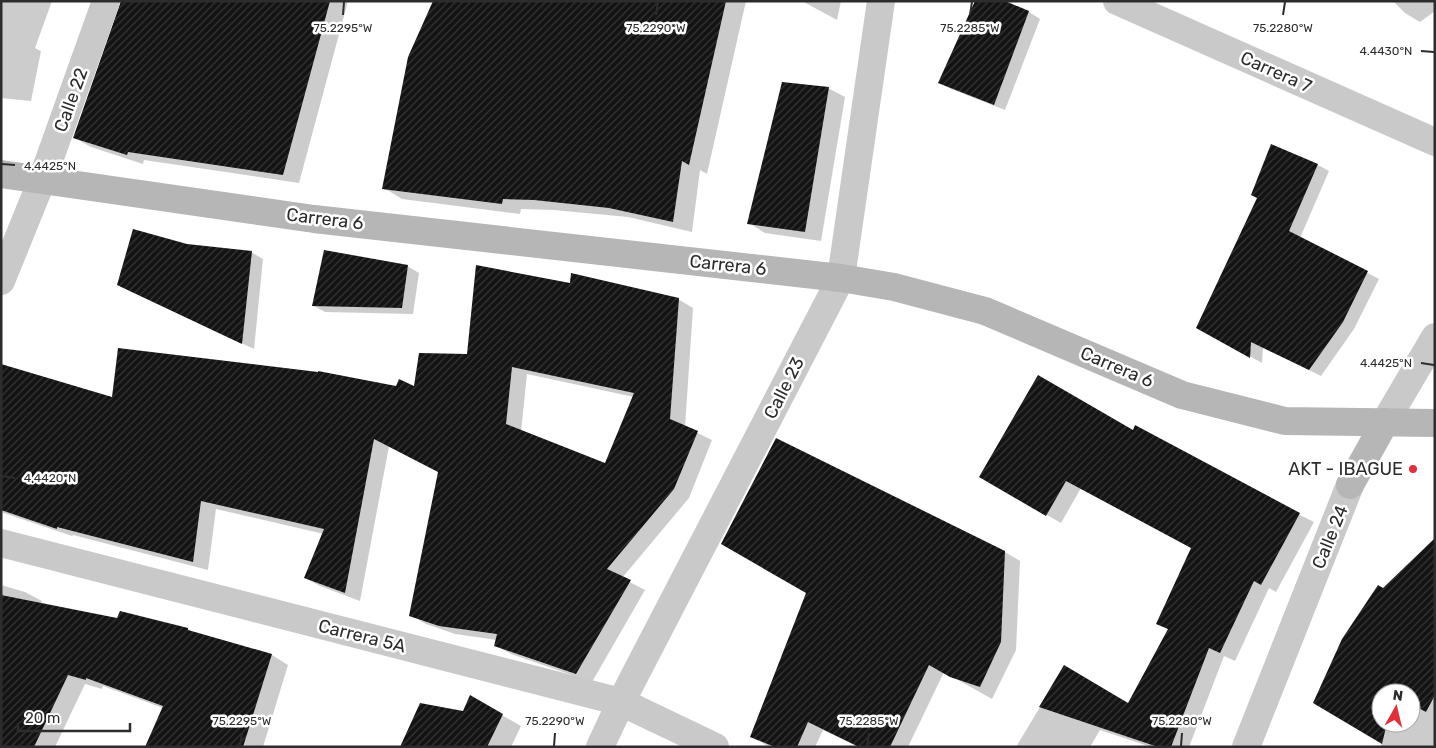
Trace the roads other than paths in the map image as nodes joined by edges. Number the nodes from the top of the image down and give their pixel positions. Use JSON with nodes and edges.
{"nodes":[{"id":1,"x":106,"y":1,"type":"edge"},
{"id":2,"x":881,"y":1,"type":"edge"},
{"id":3,"x":1117,"y":1,"type":"edge"},
{"id":4,"x":1435,"y":142,"type":"edge"},
{"id":5,"x":1,"y":174,"type":"edge"},
{"id":6,"x":42,"y":180,"type":"junction"},
{"id":7,"x":841,"y":278,"type":"junction"},
{"id":8,"x":1,"y":281,"type":"edge"},
{"id":9,"x":1435,"y":337,"type":"edge"},
{"id":10,"x":1386,"y":422,"type":"junction"},
{"id":11,"x":1435,"y":423,"type":"edge"},
{"id":12,"x":1,"y":543,"type":"edge"},
{"id":13,"x":621,"y":702,"type":"junction"},
{"id":14,"x":600,"y":747,"type":"edge"},
{"id":15,"x":715,"y":747,"type":"edge"},
{"id":16,"x":1246,"y":747,"type":"edge"}],
"edges":[{"from":1,"to":6,"type":"street","name":"Calle 22"},
{"from":2,"to":7,"type":"street","name":"Calle 23"},
{"from":3,"to":4,"type":"street","name":"Carrera 7"},
{"from":5,"to":6,"type":"street","name":"Carrera 6"},
{"from":6,"to":7,"type":"street","name":"Carrera 6"},
{"from":6,"to":8,"type":"street","name":"Calle 22"},
{"from":7,"to":10,"type":"street","name":"Carrera 6"},
{"from":7,"to":13,"type":"street","name":"Calle 23"},
{"from":9,"to":10,"type":"street","name":"Calle 24"},
{"from":10,"to":11,"type":"street","name":"Carrera 6"},
{"from":10,"to":16,"type":"street","name":"Calle 24"},
{"from":12,"to":13,"type":"street","name":"Carrera 5A"},
{"from":13,"to":14,"type":"street","name":"Calle 23"},
{"from":13,"to":15,"type":"street","name":"Carrera 5A"}]}
